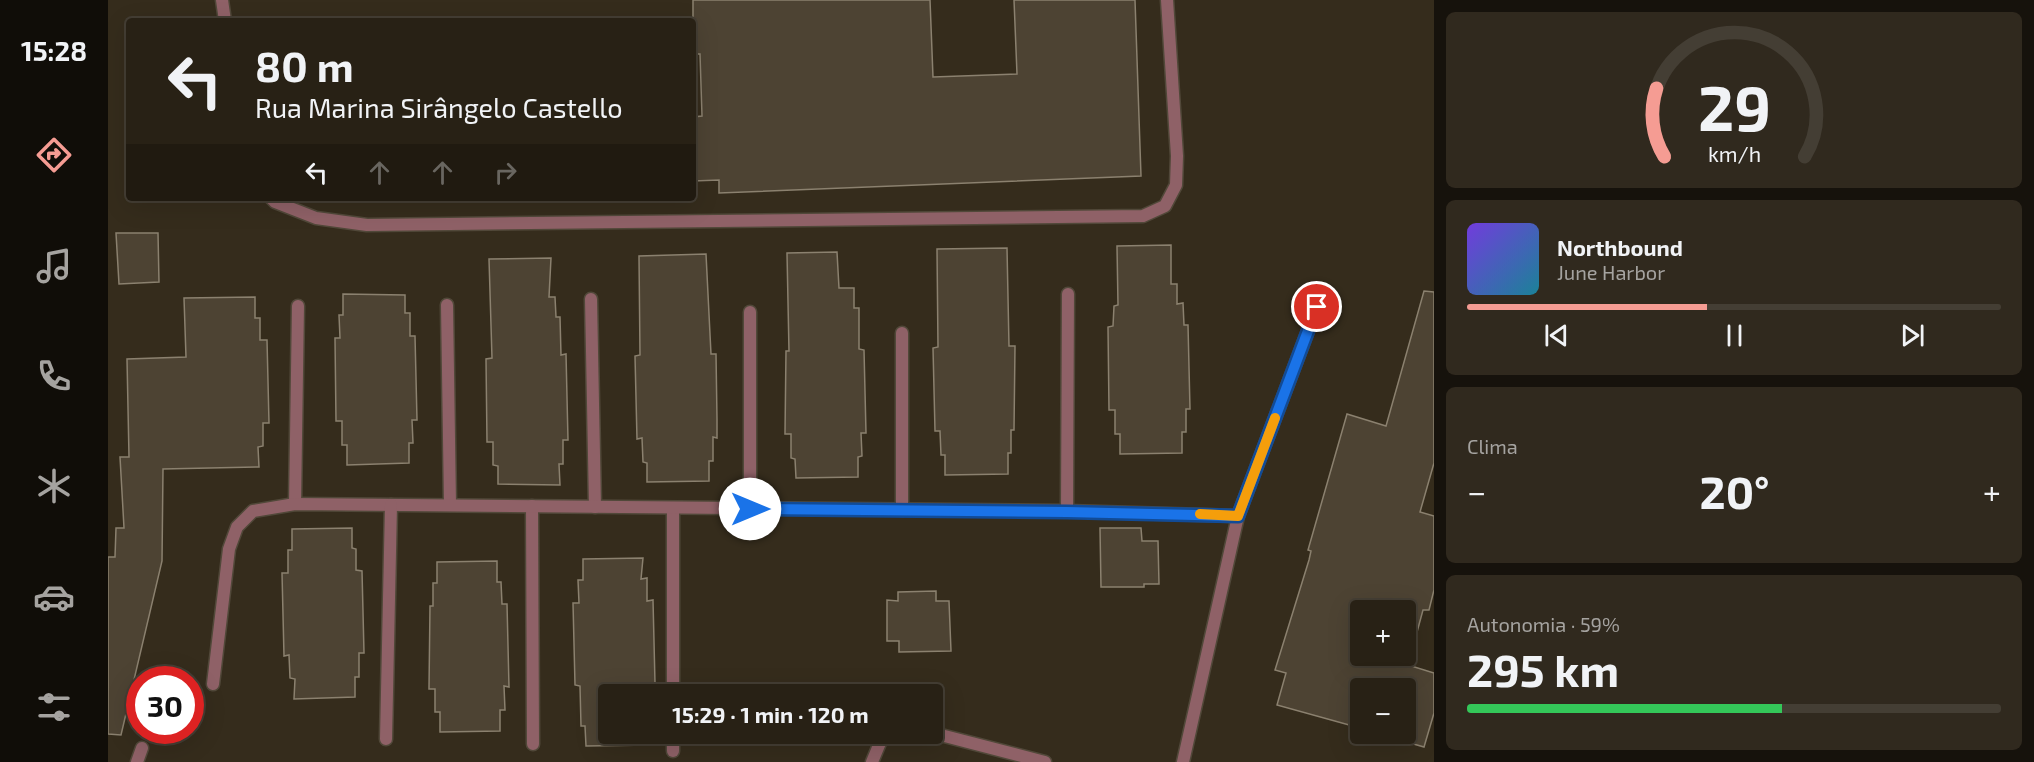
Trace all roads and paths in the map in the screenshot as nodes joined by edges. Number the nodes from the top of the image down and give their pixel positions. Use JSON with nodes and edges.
{"nodes":[{"id":1,"x":222,"y":0,"type":"edge"},
{"id":2,"x":1167,"y":0,"type":"edge"},
{"id":3,"x":225,"y":18,"type":"edge"},
{"id":4,"x":274,"y":201,"type":"edge"},
{"id":5,"x":1068,"y":294,"type":"dead end"},
{"id":6,"x":591,"y":299,"type":"dead end"},
{"id":7,"x":447,"y":305,"type":"dead end"},
{"id":8,"x":298,"y":306,"type":"dead end"},
{"id":9,"x":1317,"y":307,"type":"dead end"},
{"id":10,"x":750,"y":312,"type":"dead end"},
{"id":11,"x":902,"y":333,"type":"dead end"},
{"id":12,"x":295,"y":504,"type":"junction"},
{"id":13,"x":391,"y":505,"type":"junction"},
{"id":14,"x":450,"y":505,"type":"junction"},
{"id":15,"x":532,"y":506,"type":"junction"},
{"id":16,"x":595,"y":507,"type":"junction"},
{"id":17,"x":673,"y":508,"type":"junction"},
{"id":18,"x":750,"y":509,"type":"junction"},
{"id":19,"x":902,"y":510,"type":"junction"},
{"id":20,"x":1067,"y":512,"type":"junction"},
{"id":21,"x":1238,"y":516,"type":"junction"},
{"id":22,"x":213,"y":684,"type":"dead end"},
{"id":23,"x":673,"y":684,"type":"edge"},
{"id":24,"x":943,"y":736,"type":"edge"},
{"id":25,"x":386,"y":739,"type":"dead end"},
{"id":26,"x":533,"y":744,"type":"dead end"},
{"id":27,"x":674,"y":744,"type":"edge"},
{"id":28,"x":880,"y":744,"type":"edge"},
{"id":29,"x":142,"y":748,"type":"dead end"},
{"id":30,"x":674,"y":751,"type":"dead end"},
{"id":31,"x":137,"y":762,"type":"edge"},
{"id":32,"x":872,"y":762,"type":"edge"},
{"id":33,"x":1045,"y":762,"type":"edge"},
{"id":34,"x":1183,"y":762,"type":"edge"}],
"edges":[{"from":1,"to":3,"type":"street"},
{"from":2,"to":4,"type":"street"},
{"from":5,"to":20,"type":"street"},
{"from":6,"to":16,"type":"street"},
{"from":7,"to":14,"type":"street"},
{"from":8,"to":12,"type":"street"},
{"from":9,"to":21,"type":"street"},
{"from":10,"to":18,"type":"street"},
{"from":11,"to":19,"type":"street"},
{"from":12,"to":13,"type":"street"},
{"from":12,"to":22,"type":"street"},
{"from":13,"to":14,"type":"street"},
{"from":13,"to":25,"type":"street"},
{"from":14,"to":15,"type":"street"},
{"from":15,"to":16,"type":"street"},
{"from":15,"to":26,"type":"street"},
{"from":16,"to":17,"type":"street"},
{"from":17,"to":18,"type":"street"},
{"from":17,"to":23,"type":"street"},
{"from":18,"to":19,"type":"street"},
{"from":19,"to":20,"type":"street"},
{"from":20,"to":21,"type":"street"},
{"from":21,"to":34,"type":"street"},
{"from":24,"to":33,"type":"street"},
{"from":27,"to":30,"type":"street"},
{"from":28,"to":32,"type":"street"},
{"from":29,"to":31,"type":"street"}]}
